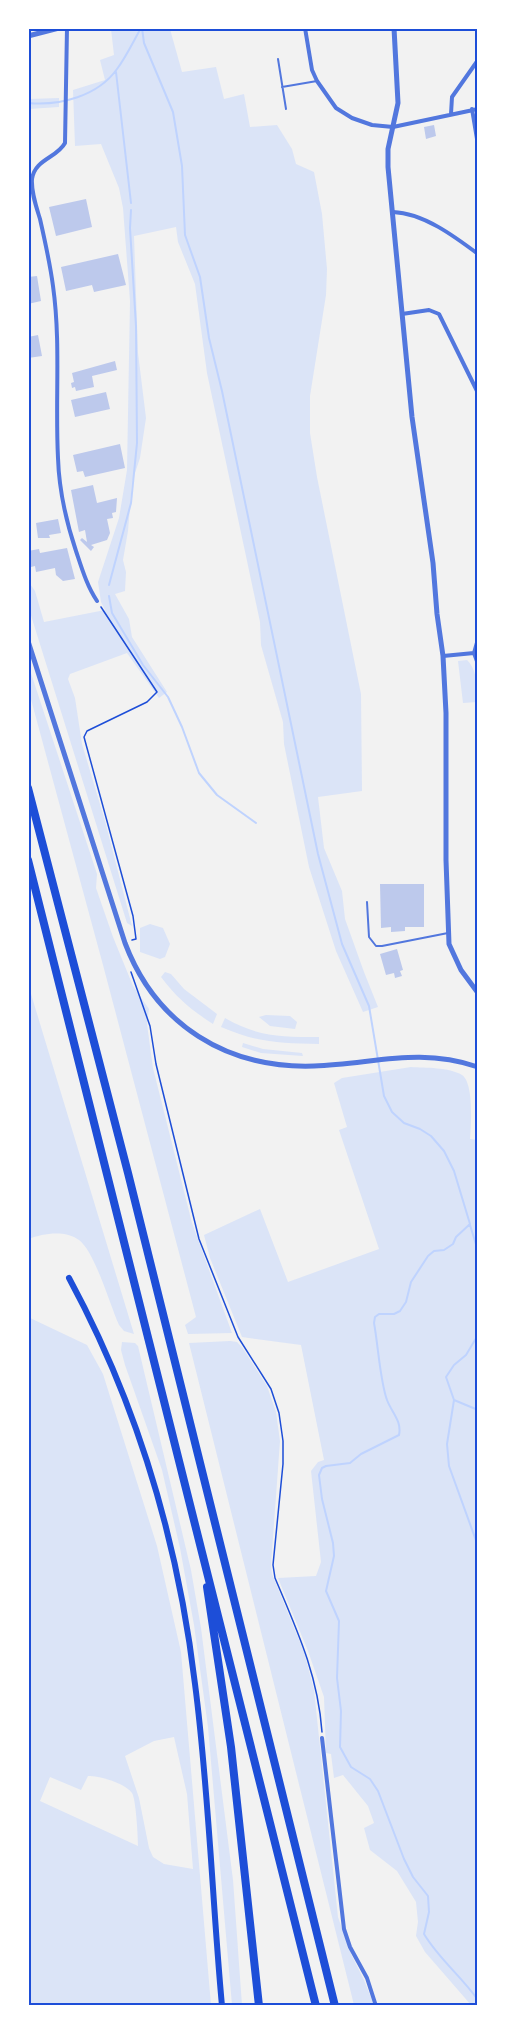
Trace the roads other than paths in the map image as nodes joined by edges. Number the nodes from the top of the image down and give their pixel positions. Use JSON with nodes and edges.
{"nodes":[{"id":1,"x":59,"y":28,"type":"edge"},
{"id":2,"x":67,"y":28,"type":"edge"},
{"id":3,"x":305,"y":28,"type":"edge"},
{"id":4,"x":394,"y":28,"type":"edge"},
{"id":5,"x":28,"y":36,"type":"edge"},
{"id":6,"x":278,"y":59,"type":"dead end"},
{"id":7,"x":477,"y":60,"type":"edge"},
{"id":8,"x":317,"y":81,"type":"junction"},
{"id":9,"x":282,"y":87,"type":"junction"},
{"id":10,"x":286,"y":109,"type":"dead end"},
{"id":11,"x":475,"y":109,"type":"edge"},
{"id":12,"x":451,"y":114,"type":"junction"},
{"id":13,"x":393,"y":127,"type":"junction"},
{"id":14,"x":477,"y":145,"type":"edge"},
{"id":15,"x":34,"y":198,"type":"junction"},
{"id":16,"x":28,"y":199,"type":"edge"},
{"id":17,"x":393,"y":212,"type":"junction"},
{"id":18,"x":477,"y":254,"type":"edge"},
{"id":19,"x":402,"y":314,"type":"junction"},
{"id":20,"x":477,"y":393,"type":"edge"},
{"id":21,"x":98,"y":601,"type":"road end"},
{"id":22,"x":477,"y":639,"type":"edge"},
{"id":23,"x":28,"y":641,"type":"edge"},
{"id":24,"x":474,"y":653,"type":"junction"},
{"id":25,"x":443,"y":656,"type":"junction"},
{"id":26,"x":477,"y":664,"type":"edge"},
{"id":27,"x":28,"y":788,"type":"edge"},
{"id":28,"x":28,"y":860,"type":"edge"},
{"id":29,"x":367,"y":902,"type":"dead end"},
{"id":30,"x":448,"y":933,"type":"junction"},
{"id":31,"x":477,"y":993,"type":"edge"},
{"id":32,"x":477,"y":1067,"type":"edge"},
{"id":33,"x":69,"y":1278,"type":"dead end"},
{"id":34,"x":204,"y":1561,"type":"junction"},
{"id":35,"x":322,"y":1738,"type":"road end"},
{"id":36,"x":222,"y":2006,"type":"edge"},
{"id":37,"x":259,"y":2006,"type":"edge"},
{"id":38,"x":316,"y":2006,"type":"edge"},
{"id":39,"x":335,"y":2006,"type":"edge"},
{"id":40,"x":376,"y":2006,"type":"edge"}],
"edges":[{"from":1,"to":5,"type":"street"},
{"from":2,"to":15,"type":"street"},
{"from":3,"to":8,"type":"street"},
{"from":4,"to":13,"type":"street"},
{"from":6,"to":9,"type":"lane"},
{"from":7,"to":12,"type":"street"},
{"from":8,"to":9,"type":"lane"},
{"from":8,"to":13,"type":"street"},
{"from":9,"to":10,"type":"lane"},
{"from":11,"to":12,"type":"street"},
{"from":11,"to":14,"type":"street"},
{"from":12,"to":13,"type":"street"},
{"from":13,"to":17,"type":"street"},
{"from":15,"to":16,"type":"street"},
{"from":15,"to":21,"type":"street"},
{"from":17,"to":18,"type":"street"},
{"from":17,"to":19,"type":"street"},
{"from":19,"to":20,"type":"street"},
{"from":19,"to":25,"type":"street"},
{"from":22,"to":24,"type":"street"},
{"from":23,"to":32,"type":"street"},
{"from":24,"to":25,"type":"street"},
{"from":24,"to":26,"type":"street"},
{"from":25,"to":30,"type":"street"},
{"from":27,"to":39,"type":"highway"},
{"from":28,"to":34,"type":"highway"},
{"from":29,"to":30,"type":"lane"},
{"from":30,"to":31,"type":"street"},
{"from":33,"to":36,"type":"main road"},
{"from":34,"to":37,"type":"highway"},
{"from":34,"to":38,"type":"highway"},
{"from":35,"to":40,"type":"street"}]}
